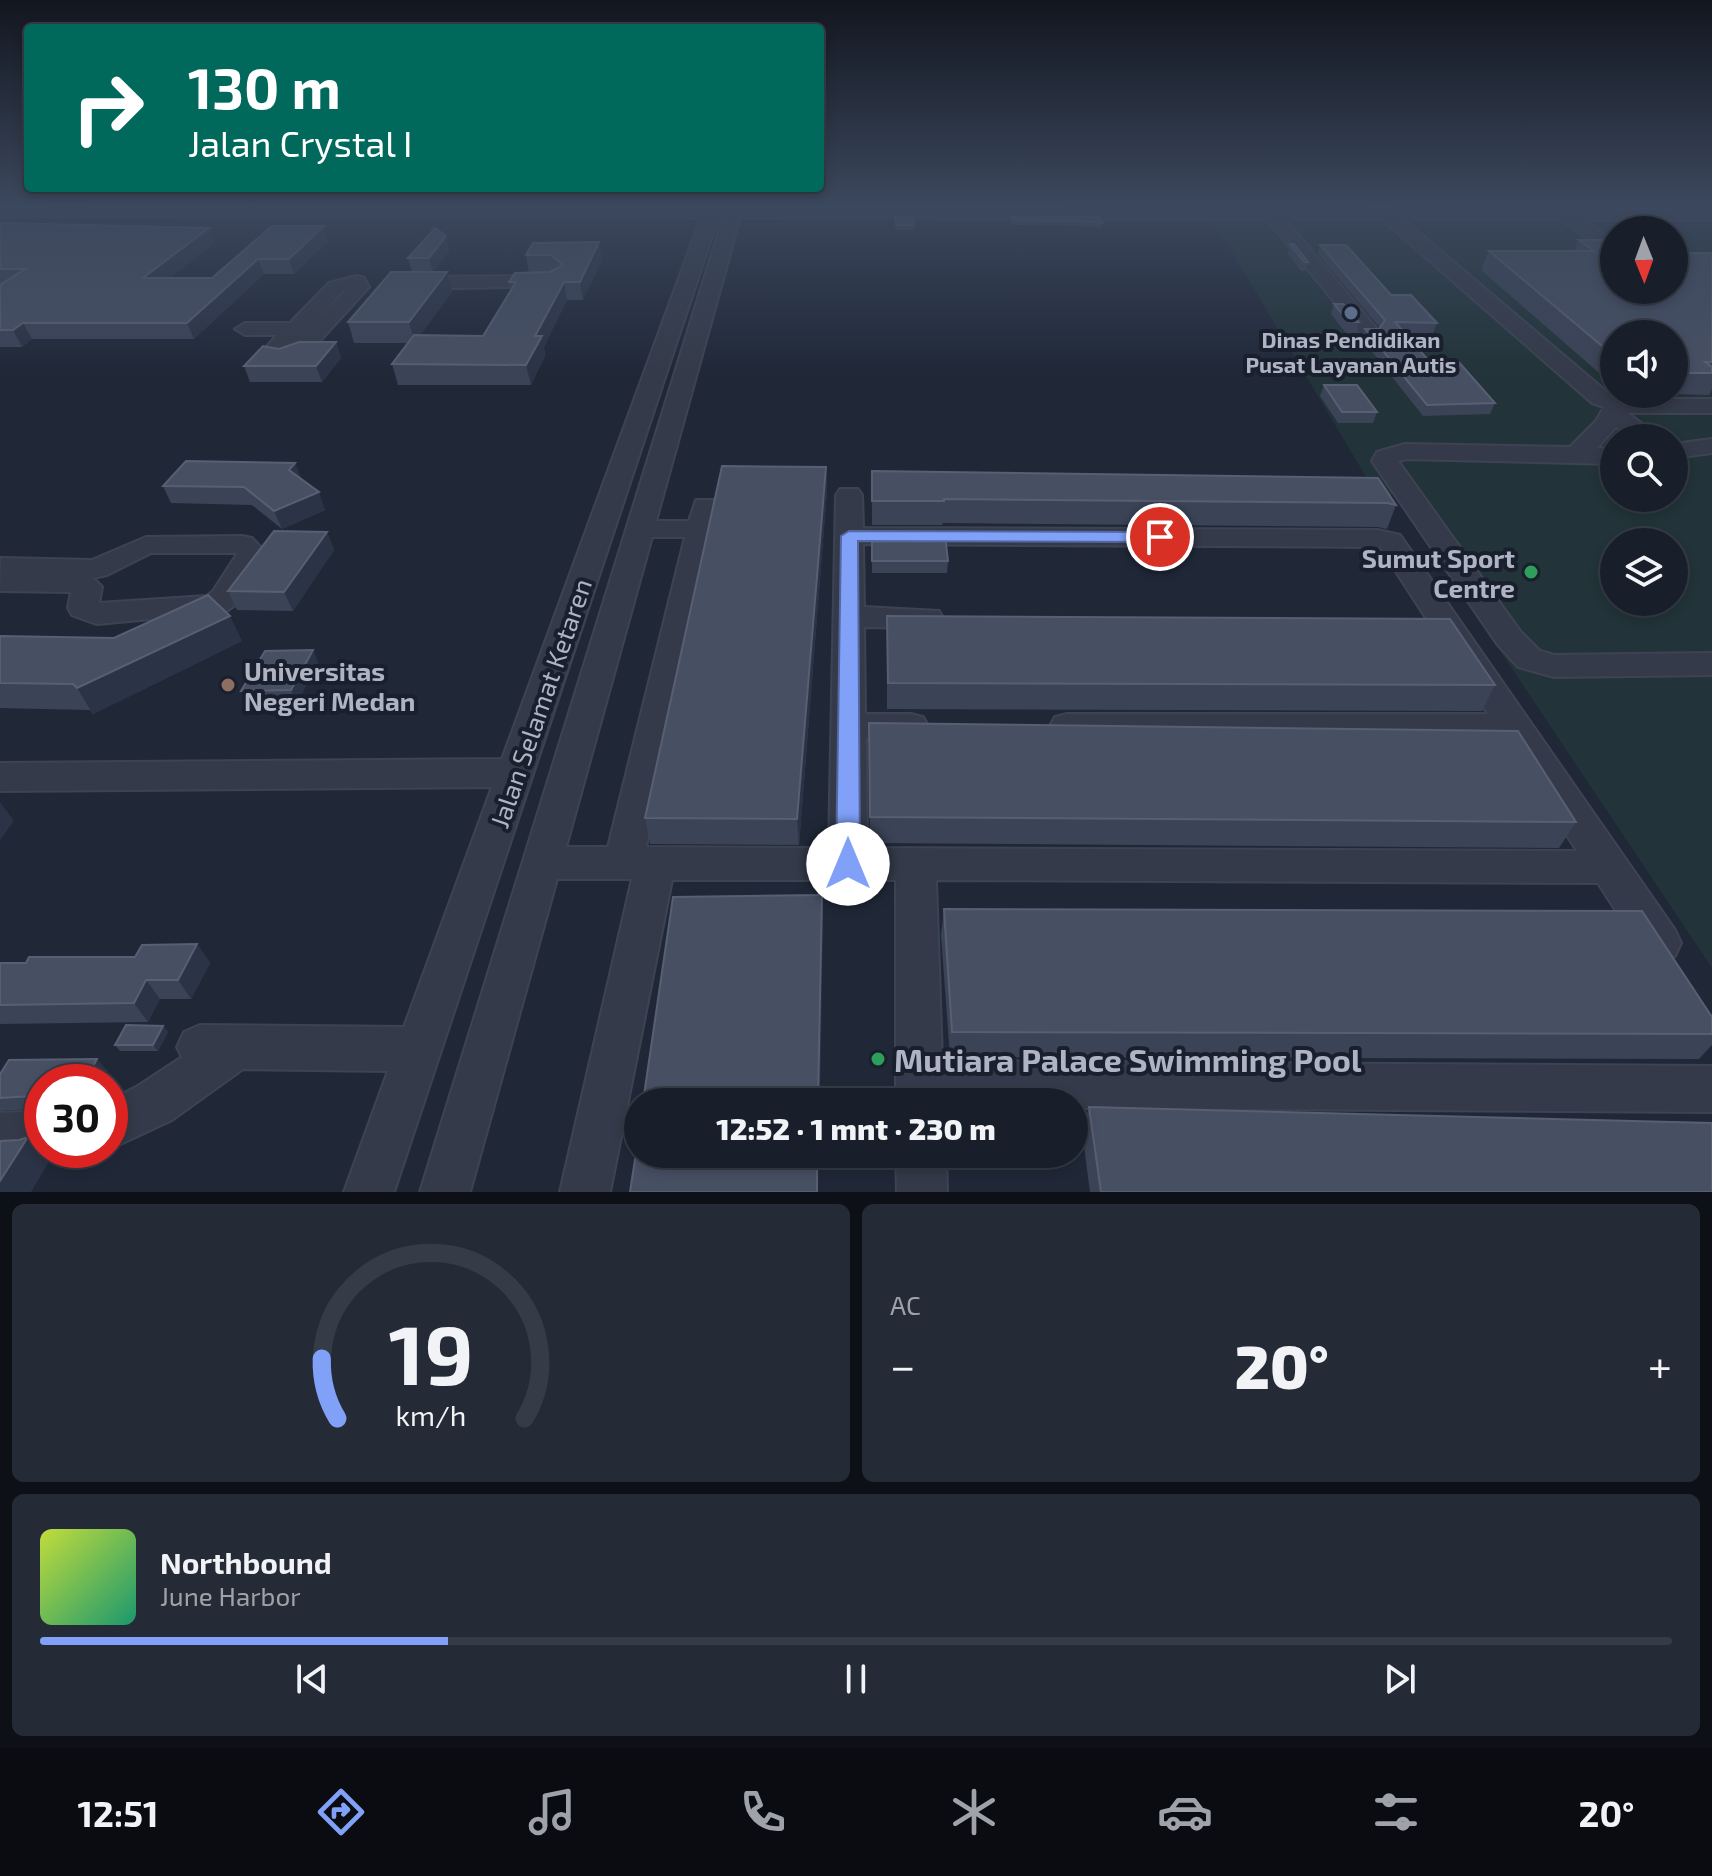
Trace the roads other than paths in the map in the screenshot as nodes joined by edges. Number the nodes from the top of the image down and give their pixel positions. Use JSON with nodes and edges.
{"nodes":[{"id":1,"x":705,"y":261,"type":"edge"},
{"id":2,"x":1310,"y":261,"type":"edge"},
{"id":3,"x":1439,"y":261,"type":"edge"},
{"id":4,"x":553,"y":282,"type":"edge"},
{"id":5,"x":374,"y":283,"type":"junction"},
{"id":6,"x":691,"y":309,"type":"junction"},
{"id":7,"x":245,"y":329,"type":"dead end"},
{"id":8,"x":293,"y":329,"type":"junction"},
{"id":9,"x":318,"y":329,"type":"junction"},
{"id":10,"x":1369,"y":332,"type":"edge"},
{"id":11,"x":1712,"y":406,"type":"edge"},
{"id":12,"x":1614,"y":409,"type":"junction"},
{"id":13,"x":1633,"y":424,"type":"edge"},
{"id":14,"x":1712,"y":446,"type":"edge"},
{"id":15,"x":1688,"y":449,"type":"edge"},
{"id":16,"x":1577,"y":455,"type":"junction"},
{"id":17,"x":1600,"y":456,"type":"edge"},
{"id":18,"x":849,"y":495,"type":"dead end"},
{"id":19,"x":640,"y":529,"type":"junction"},
{"id":20,"x":849,"y":536,"type":"junction"},
{"id":21,"x":1,"y":567,"type":"edge"},
{"id":22,"x":0,"y":582,"type":"edge"},
{"id":23,"x":576,"y":599,"type":"junction"},
{"id":24,"x":619,"y":601,"type":"junction"},
{"id":25,"x":849,"y":617,"type":"junction"},
{"id":26,"x":959,"y":618,"type":"edge"},
{"id":27,"x":1712,"y":664,"type":"edge"},
{"id":28,"x":848,"y":726,"type":"junction"},
{"id":29,"x":944,"y":726,"type":"edge"},
{"id":30,"x":1039,"y":726,"type":"edge"},
{"id":31,"x":1517,"y":727,"type":"junction"},
{"id":32,"x":515,"y":773,"type":"junction"},
{"id":33,"x":0,"y":777,"type":"edge"},
{"id":34,"x":541,"y":863,"type":"junction"},
{"id":35,"x":639,"y":864,"type":"junction"},
{"id":36,"x":848,"y":864,"type":"junction"},
{"id":37,"x":916,"y":864,"type":"junction"},
{"id":38,"x":1609,"y":867,"type":"junction"},
{"id":39,"x":1678,"y":970,"type":"edge"},
{"id":40,"x":418,"y":1049,"type":"junction"},
{"id":41,"x":920,"y":1088,"type":"edge"},
{"id":42,"x":1712,"y":1089,"type":"edge"},
{"id":43,"x":1088,"y":1092,"type":"edge"},
{"id":44,"x":128,"y":1116,"type":"edge"},
{"id":45,"x":24,"y":1136,"type":"edge"},
{"id":46,"x":0,"y":1137,"type":"edge"},
{"id":47,"x":921,"y":1168,"type":"edge"},
{"id":48,"x":369,"y":1192,"type":"edge"},
{"id":49,"x":445,"y":1192,"type":"edge"},
{"id":50,"x":585,"y":1192,"type":"edge"},
{"id":51,"x":922,"y":1192,"type":"edge"}],
"edges":[{"from":1,"to":6,"type":"street","name":"Jalan Selamat Ketaren"},
{"from":2,"to":10,"type":"street"},
{"from":3,"to":12,"type":"street"},
{"from":4,"to":5,"type":"street"},
{"from":5,"to":8,"type":"street"},
{"from":5,"to":9,"type":"street"},
{"from":6,"to":19,"type":"street","name":"Jalan Selamat Ketaren"},
{"from":6,"to":23,"type":"street","name":"Jalan Selamat Ketaren"},
{"from":7,"to":8,"type":"street"},
{"from":8,"to":9,"type":"street"},
{"from":8,"to":9,"type":"street"},
{"from":11,"to":12,"type":"street"},
{"from":12,"to":13,"type":"street"},
{"from":12,"to":16,"type":"street"},
{"from":14,"to":15,"type":"street"},
{"from":16,"to":17,"type":"street"},
{"from":16,"to":27,"type":"street"},
{"from":18,"to":20,"type":"street"},
{"from":19,"to":24,"type":"street","name":"Jalan Selamat Ketaren"},
{"from":19,"to":35,"type":"street"},
{"from":20,"to":25,"type":"street"},
{"from":20,"to":31,"type":"street"},
{"from":21,"to":22,"type":"street"},
{"from":23,"to":24,"type":"street"},
{"from":23,"to":32,"type":"street","name":"Jalan Selamat Ketaren"},
{"from":24,"to":34,"type":"street","name":"Jalan Selamat Ketaren"},
{"from":25,"to":26,"type":"street"},
{"from":25,"to":28,"type":"street"},
{"from":28,"to":29,"type":"street"},
{"from":28,"to":36,"type":"street"},
{"from":30,"to":31,"type":"street"},
{"from":31,"to":38,"type":"street"},
{"from":32,"to":33,"type":"street"},
{"from":32,"to":40,"type":"street","name":"Jalan Selamat Ketaren"},
{"from":34,"to":35,"type":"street"},
{"from":34,"to":49,"type":"street","name":"Jalan Selamat Ketaren"},
{"from":35,"to":36,"type":"street"},
{"from":35,"to":50,"type":"street"},
{"from":36,"to":37,"type":"street"},
{"from":37,"to":38,"type":"street"},
{"from":37,"to":41,"type":"street"},
{"from":38,"to":39,"type":"street"},
{"from":40,"to":44,"type":"street"},
{"from":40,"to":48,"type":"street","name":"Jalan Selamat Ketaren"},
{"from":42,"to":43,"type":"street"},
{"from":45,"to":46,"type":"street"},
{"from":47,"to":51,"type":"street"}]}
